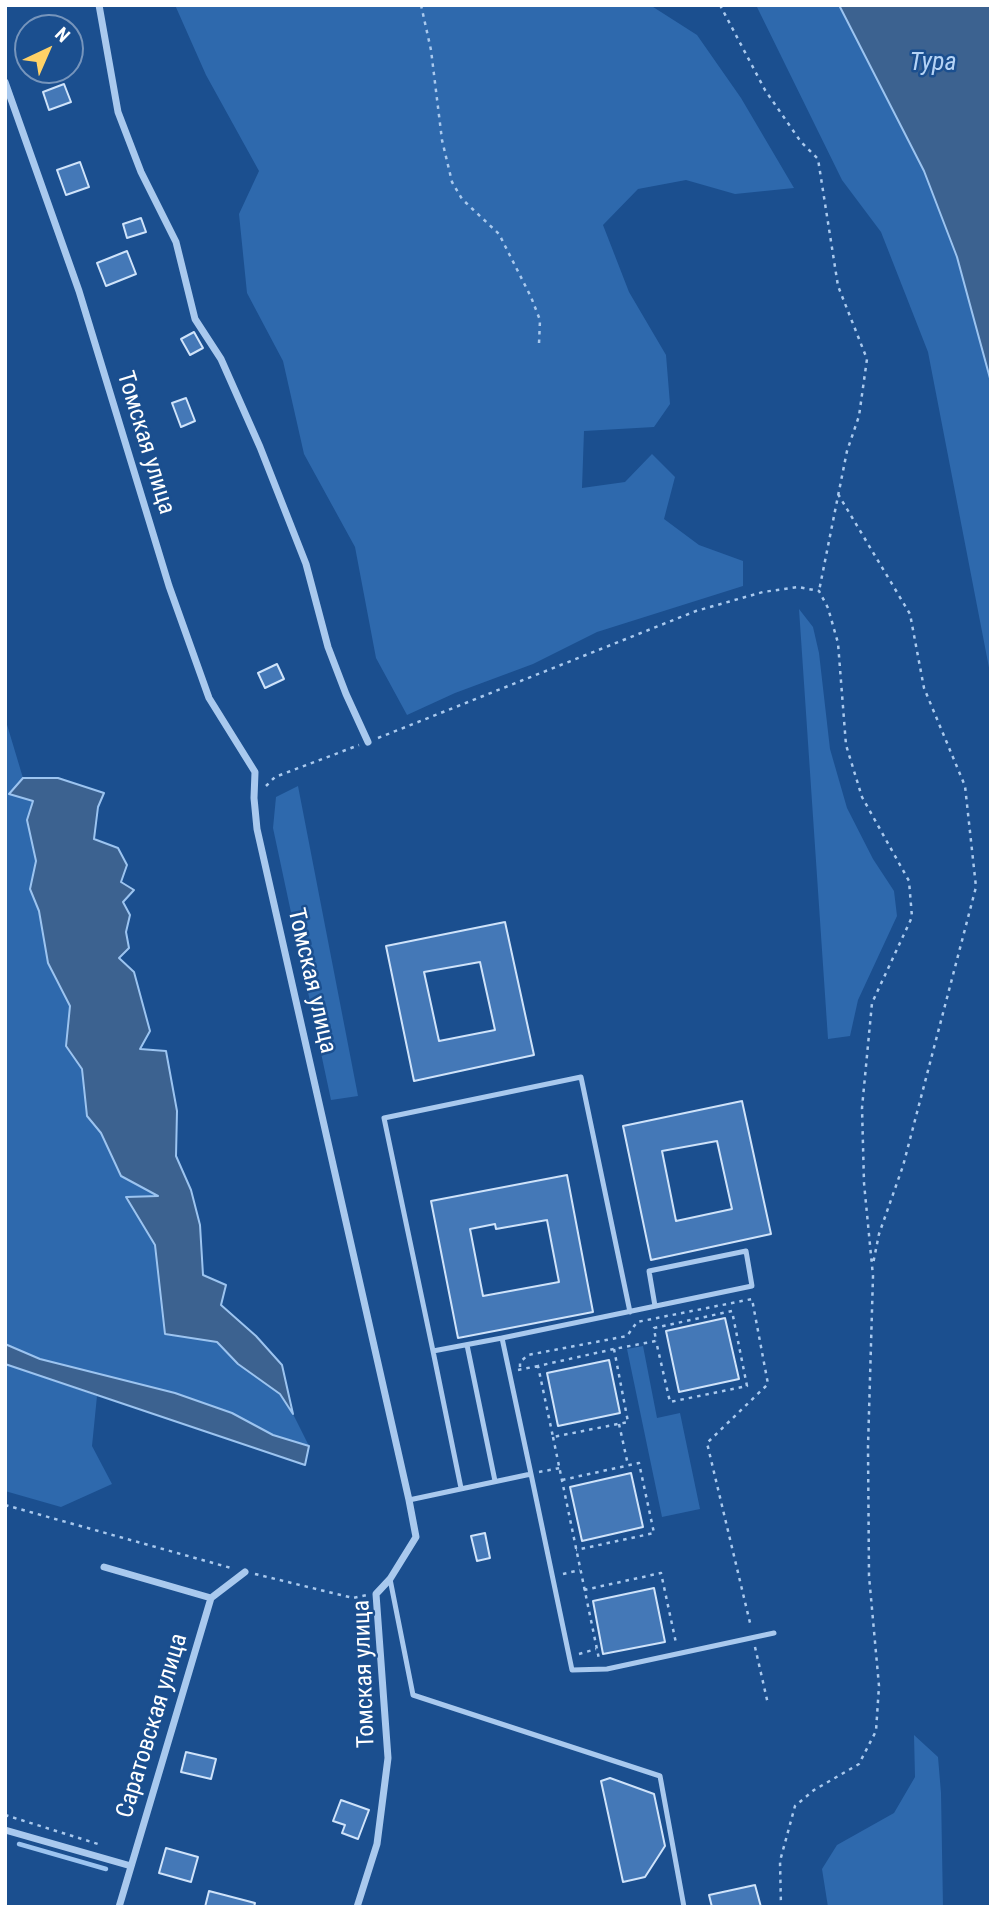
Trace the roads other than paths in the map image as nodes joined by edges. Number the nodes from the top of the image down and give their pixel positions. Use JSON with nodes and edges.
{"nodes":[{"id":1,"x":99,"y":5,"type":"edge"},
{"id":2,"x":5,"y":82,"type":"edge"},
{"id":3,"x":368,"y":742,"type":"road end"},
{"id":4,"x":655,"y":1306,"type":"junction"},
{"id":5,"x":630,"y":1312,"type":"junction"},
{"id":6,"x":502,"y":1338,"type":"junction"},
{"id":7,"x":467,"y":1345,"type":"junction"},
{"id":8,"x":433,"y":1351,"type":"junction"},
{"id":9,"x":531,"y":1474,"type":"junction"},
{"id":10,"x":495,"y":1481,"type":"junction"},
{"id":11,"x":461,"y":1488,"type":"junction"},
{"id":12,"x":409,"y":1500,"type":"junction"},
{"id":13,"x":104,"y":1567,"type":"dead end"},
{"id":14,"x":245,"y":1572,"type":"road end"},
{"id":15,"x":390,"y":1579,"type":"junction"},
{"id":16,"x":211,"y":1598,"type":"junction"},
{"id":17,"x":774,"y":1633,"type":"dead end"},
{"id":18,"x":5,"y":1830,"type":"edge"},
{"id":19,"x":131,"y":1866,"type":"junction"},
{"id":20,"x":119,"y":1907,"type":"edge"},
{"id":21,"x":357,"y":1907,"type":"edge"},
{"id":22,"x":684,"y":1907,"type":"edge"}],
"edges":[{"from":1,"to":3,"type":"street"},
{"from":2,"to":12,"type":"street","name":"Томская улица"},
{"from":4,"to":4,"type":"lane"},
{"from":4,"to":5,"type":"lane"},
{"from":5,"to":6,"type":"lane"},
{"from":5,"to":8,"type":"lane"},
{"from":6,"to":7,"type":"lane"},
{"from":6,"to":9,"type":"lane"},
{"from":7,"to":8,"type":"lane"},
{"from":7,"to":10,"type":"lane"},
{"from":8,"to":11,"type":"lane"},
{"from":9,"to":10,"type":"lane"},
{"from":9,"to":17,"type":"lane"},
{"from":10,"to":11,"type":"lane"},
{"from":11,"to":12,"type":"lane"},
{"from":12,"to":15,"type":"street","name":"Томская улица"},
{"from":13,"to":16,"type":"street"},
{"from":14,"to":16,"type":"street"},
{"from":15,"to":21,"type":"street","name":"Томская улица"},
{"from":15,"to":22,"type":"lane"},
{"from":16,"to":19,"type":"street","name":"Саратовская улица"},
{"from":18,"to":19,"type":"street"},
{"from":19,"to":20,"type":"street","name":"Саратовская улица"}]}
